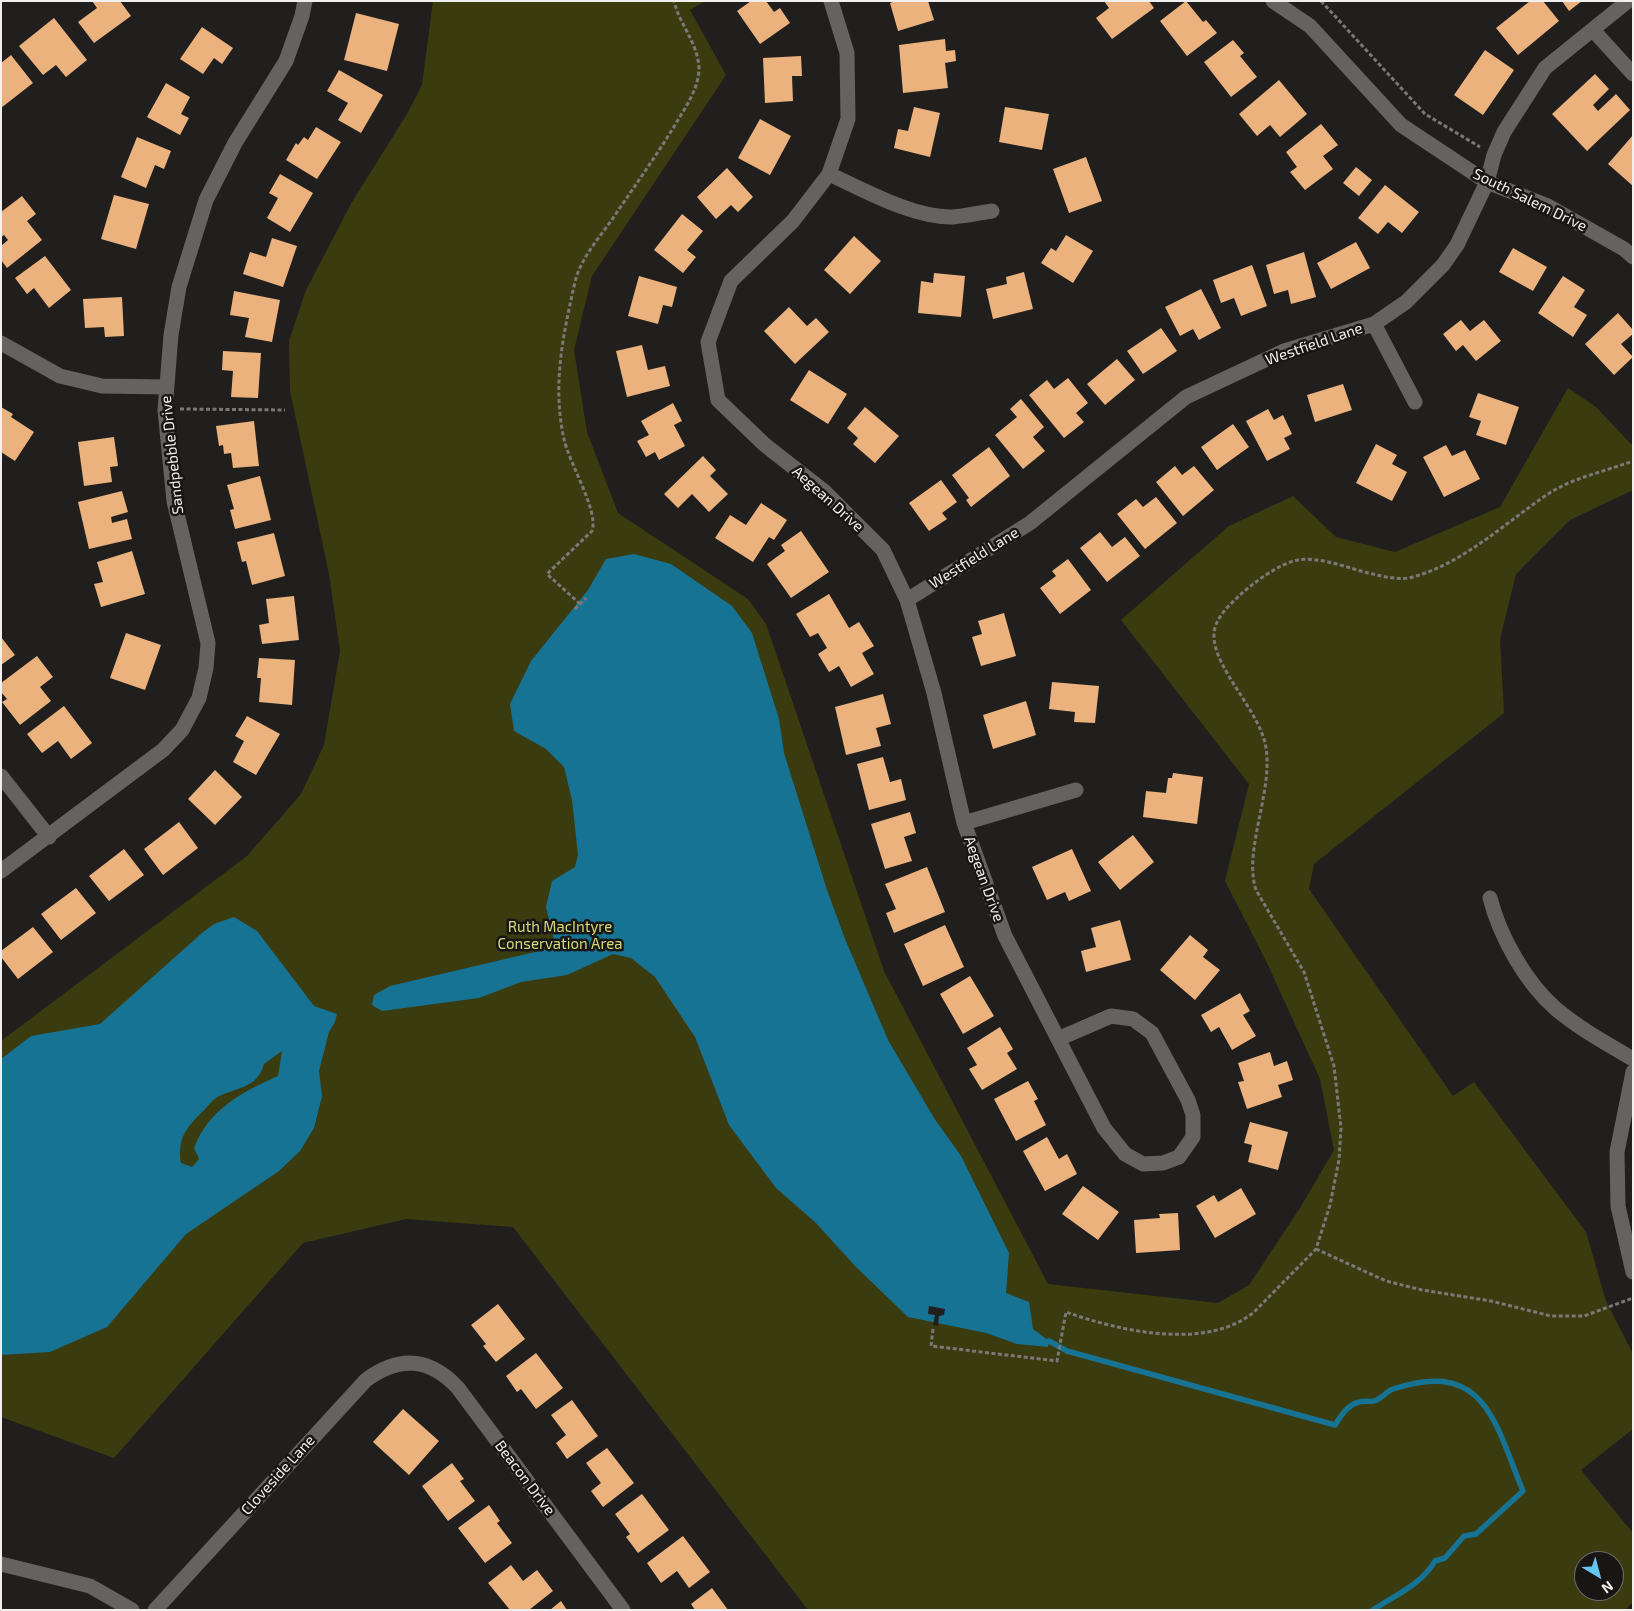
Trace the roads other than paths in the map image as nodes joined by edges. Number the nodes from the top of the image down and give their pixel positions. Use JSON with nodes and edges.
{"nodes":[{"id":1,"x":304,"y":1,"type":"edge"},
{"id":2,"x":831,"y":1,"type":"edge"},
{"id":3,"x":1272,"y":1,"type":"edge"},
{"id":4,"x":1628,"y":1,"type":"edge"},
{"id":5,"x":1593,"y":30,"type":"junction"},
{"id":6,"x":1633,"y":74,"type":"edge"},
{"id":7,"x":828,"y":174,"type":"junction"},
{"id":8,"x":1486,"y":182,"type":"junction"},
{"id":9,"x":992,"y":212,"type":"dead end"},
{"id":10,"x":1633,"y":257,"type":"edge"},
{"id":11,"x":1374,"y":324,"type":"junction"},
{"id":12,"x":1,"y":343,"type":"edge"},
{"id":13,"x":166,"y":387,"type":"junction"},
{"id":14,"x":1415,"y":402,"type":"dead end"},
{"id":15,"x":908,"y":600,"type":"junction"},
{"id":16,"x":1,"y":776,"type":"edge"},
{"id":17,"x":1076,"y":790,"type":"dead end"},
{"id":18,"x":964,"y":823,"type":"junction"},
{"id":19,"x":49,"y":837,"type":"junction"},
{"id":20,"x":1,"y":871,"type":"edge"},
{"id":21,"x":1490,"y":898,"type":"dead end"},
{"id":22,"x":1058,"y":1039,"type":"junction"},
{"id":23,"x":1633,"y":1059,"type":"edge"},
{"id":24,"x":1633,"y":1072,"type":"edge"},
{"id":25,"x":1633,"y":1272,"type":"edge"},
{"id":26,"x":414,"y":1363,"type":"joint"},
{"id":27,"x":1,"y":1564,"type":"edge"},
{"id":28,"x":132,"y":1610,"type":"edge"},
{"id":29,"x":155,"y":1610,"type":"edge"},
{"id":30,"x":623,"y":1610,"type":"edge"}],
"edges":[{"from":1,"to":13,"type":"street","name":"Sandpebble Drive"},
{"from":2,"to":7,"type":"street","name":"Aegean Drive"},
{"from":3,"to":8,"type":"street","name":"South Salem Drive"},
{"from":4,"to":5,"type":"street","name":"Westfield Lane"},
{"from":5,"to":6,"type":"street"},
{"from":5,"to":8,"type":"street","name":"Westfield Lane"},
{"from":7,"to":9,"type":"street"},
{"from":7,"to":15,"type":"street","name":"Aegean Drive"},
{"from":8,"to":10,"type":"street","name":"South Salem Drive"},
{"from":8,"to":11,"type":"street","name":"Westfield Lane"},
{"from":11,"to":14,"type":"street"},
{"from":11,"to":15,"type":"street","name":"Westfield Lane"},
{"from":12,"to":13,"type":"street"},
{"from":13,"to":19,"type":"street","name":"Sandpebble Drive"},
{"from":15,"to":18,"type":"street","name":"Aegean Drive"},
{"from":16,"to":19,"type":"street"},
{"from":17,"to":18,"type":"street"},
{"from":18,"to":22,"type":"street","name":"Aegean Drive"},
{"from":19,"to":20,"type":"street","name":"Sandpebble Drive"},
{"from":21,"to":23,"type":"street"},
{"from":22,"to":22,"type":"street","name":"Aegean Drive"},
{"from":24,"to":25,"type":"street"},
{"from":26,"to":29,"type":"street","name":"Cloveside Lane"},
{"from":26,"to":30,"type":"street","name":"Beacon Drive"},
{"from":27,"to":28,"type":"street"}]}
